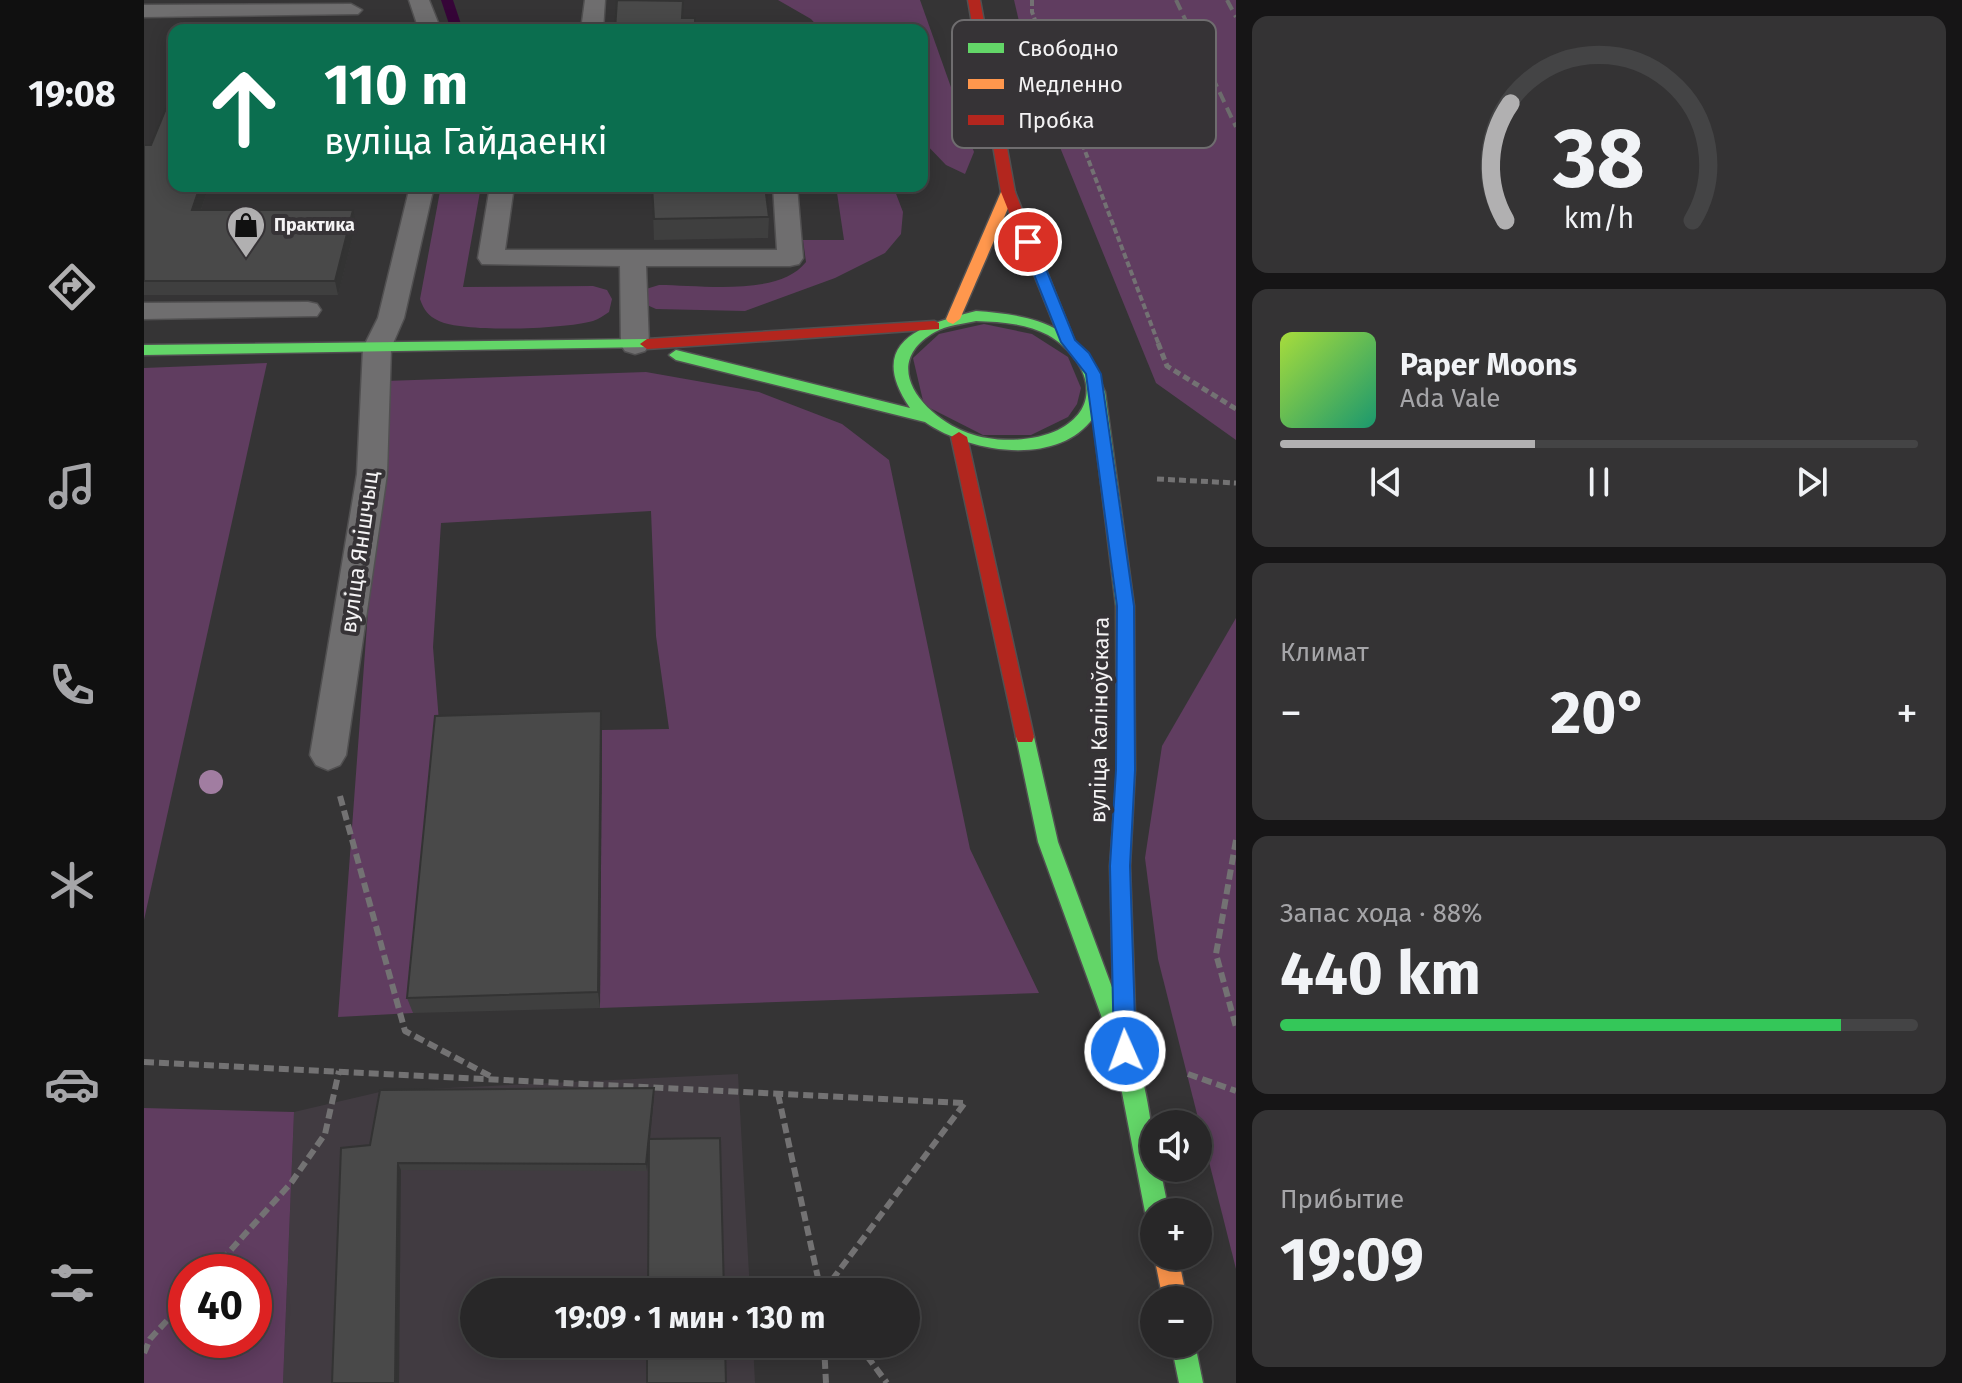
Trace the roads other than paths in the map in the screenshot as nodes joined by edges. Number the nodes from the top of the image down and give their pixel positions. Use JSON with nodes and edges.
{"nodes":[{"id":1,"x":419,"y":0,"type":"edge"},
{"id":2,"x":595,"y":0,"type":"edge"},
{"id":3,"x":974,"y":0,"type":"edge"},
{"id":4,"x":351,"y":10,"type":"dead end"},
{"id":5,"x":144,"y":11,"type":"edge"},
{"id":6,"x":978,"y":20,"type":"edge"},
{"id":7,"x":428,"y":24,"type":"edge"},
{"id":8,"x":593,"y":24,"type":"edge"},
{"id":9,"x":1000,"y":148,"type":"edge"},
{"id":10,"x":421,"y":192,"type":"edge"},
{"id":11,"x":501,"y":192,"type":"edge"},
{"id":12,"x":785,"y":192,"type":"edge"},
{"id":13,"x":1008,"y":192,"type":"junction"},
{"id":14,"x":633,"y":258,"type":"junction"},
{"id":15,"x":308,"y":310,"type":"dead end"},
{"id":16,"x":144,"y":311,"type":"edge"},
{"id":17,"x":953,"y":319,"type":"junction"},
{"id":18,"x":934,"y":326,"type":"junction"},
{"id":19,"x":1068,"y":342,"type":"junction"},
{"id":20,"x":635,"y":345,"type":"junction"},
{"id":21,"x":377,"y":348,"type":"junction"},
{"id":22,"x":144,"y":350,"type":"edge"},
{"id":23,"x":1097,"y":392,"type":"junction"},
{"id":24,"x":925,"y":417,"type":"junction"},
{"id":25,"x":959,"y":437,"type":"junction"},
{"id":26,"x":328,"y":755,"type":"road end"},
{"id":27,"x":1125,"y":1051,"type":"junction"},
{"id":28,"x":1154,"y":1198,"type":"edge"},
{"id":29,"x":1186,"y":1358,"type":"edge"},
{"id":30,"x":1191,"y":1383,"type":"edge"}],
"edges":[{"from":1,"to":7,"type":"lane"},
{"from":2,"to":8,"type":"lane"},
{"from":3,"to":6,"type":"street"},
{"from":4,"to":5,"type":"lane"},
{"from":9,"to":13,"type":"street"},
{"from":10,"to":21,"type":"lane"},
{"from":11,"to":14,"type":"lane"},
{"from":12,"to":14,"type":"lane"},
{"from":13,"to":17,"type":"street"},
{"from":13,"to":19,"type":"street"},
{"from":14,"to":20,"type":"lane"},
{"from":15,"to":16,"type":"lane"},
{"from":17,"to":18,"type":"street","name":"вуліца Каліноўскага"},
{"from":17,"to":19,"type":"street","name":"вуліца Каліноўскага"},
{"from":18,"to":20,"type":"street"},
{"from":18,"to":24,"type":"street","name":"вуліца Каліноўскага"},
{"from":19,"to":23,"type":"street","name":"вуліца Каліноўскага"},
{"from":20,"to":21,"type":"street"},
{"from":20,"to":24,"type":"street"},
{"from":21,"to":22,"type":"street"},
{"from":21,"to":26,"type":"lane","name":"вуліца Янішчыц"},
{"from":23,"to":25,"type":"street","name":"вуліца Каліноўскага"},
{"from":23,"to":27,"type":"street","name":"вуліца Каліноўскага"},
{"from":24,"to":25,"type":"street","name":"вуліца Каліноўскага"},
{"from":25,"to":27,"type":"street","name":"вуліца Каліноўскага"},
{"from":27,"to":28,"type":"street","name":"вуліца Каліноўскага"},
{"from":29,"to":30,"type":"street"}]}
